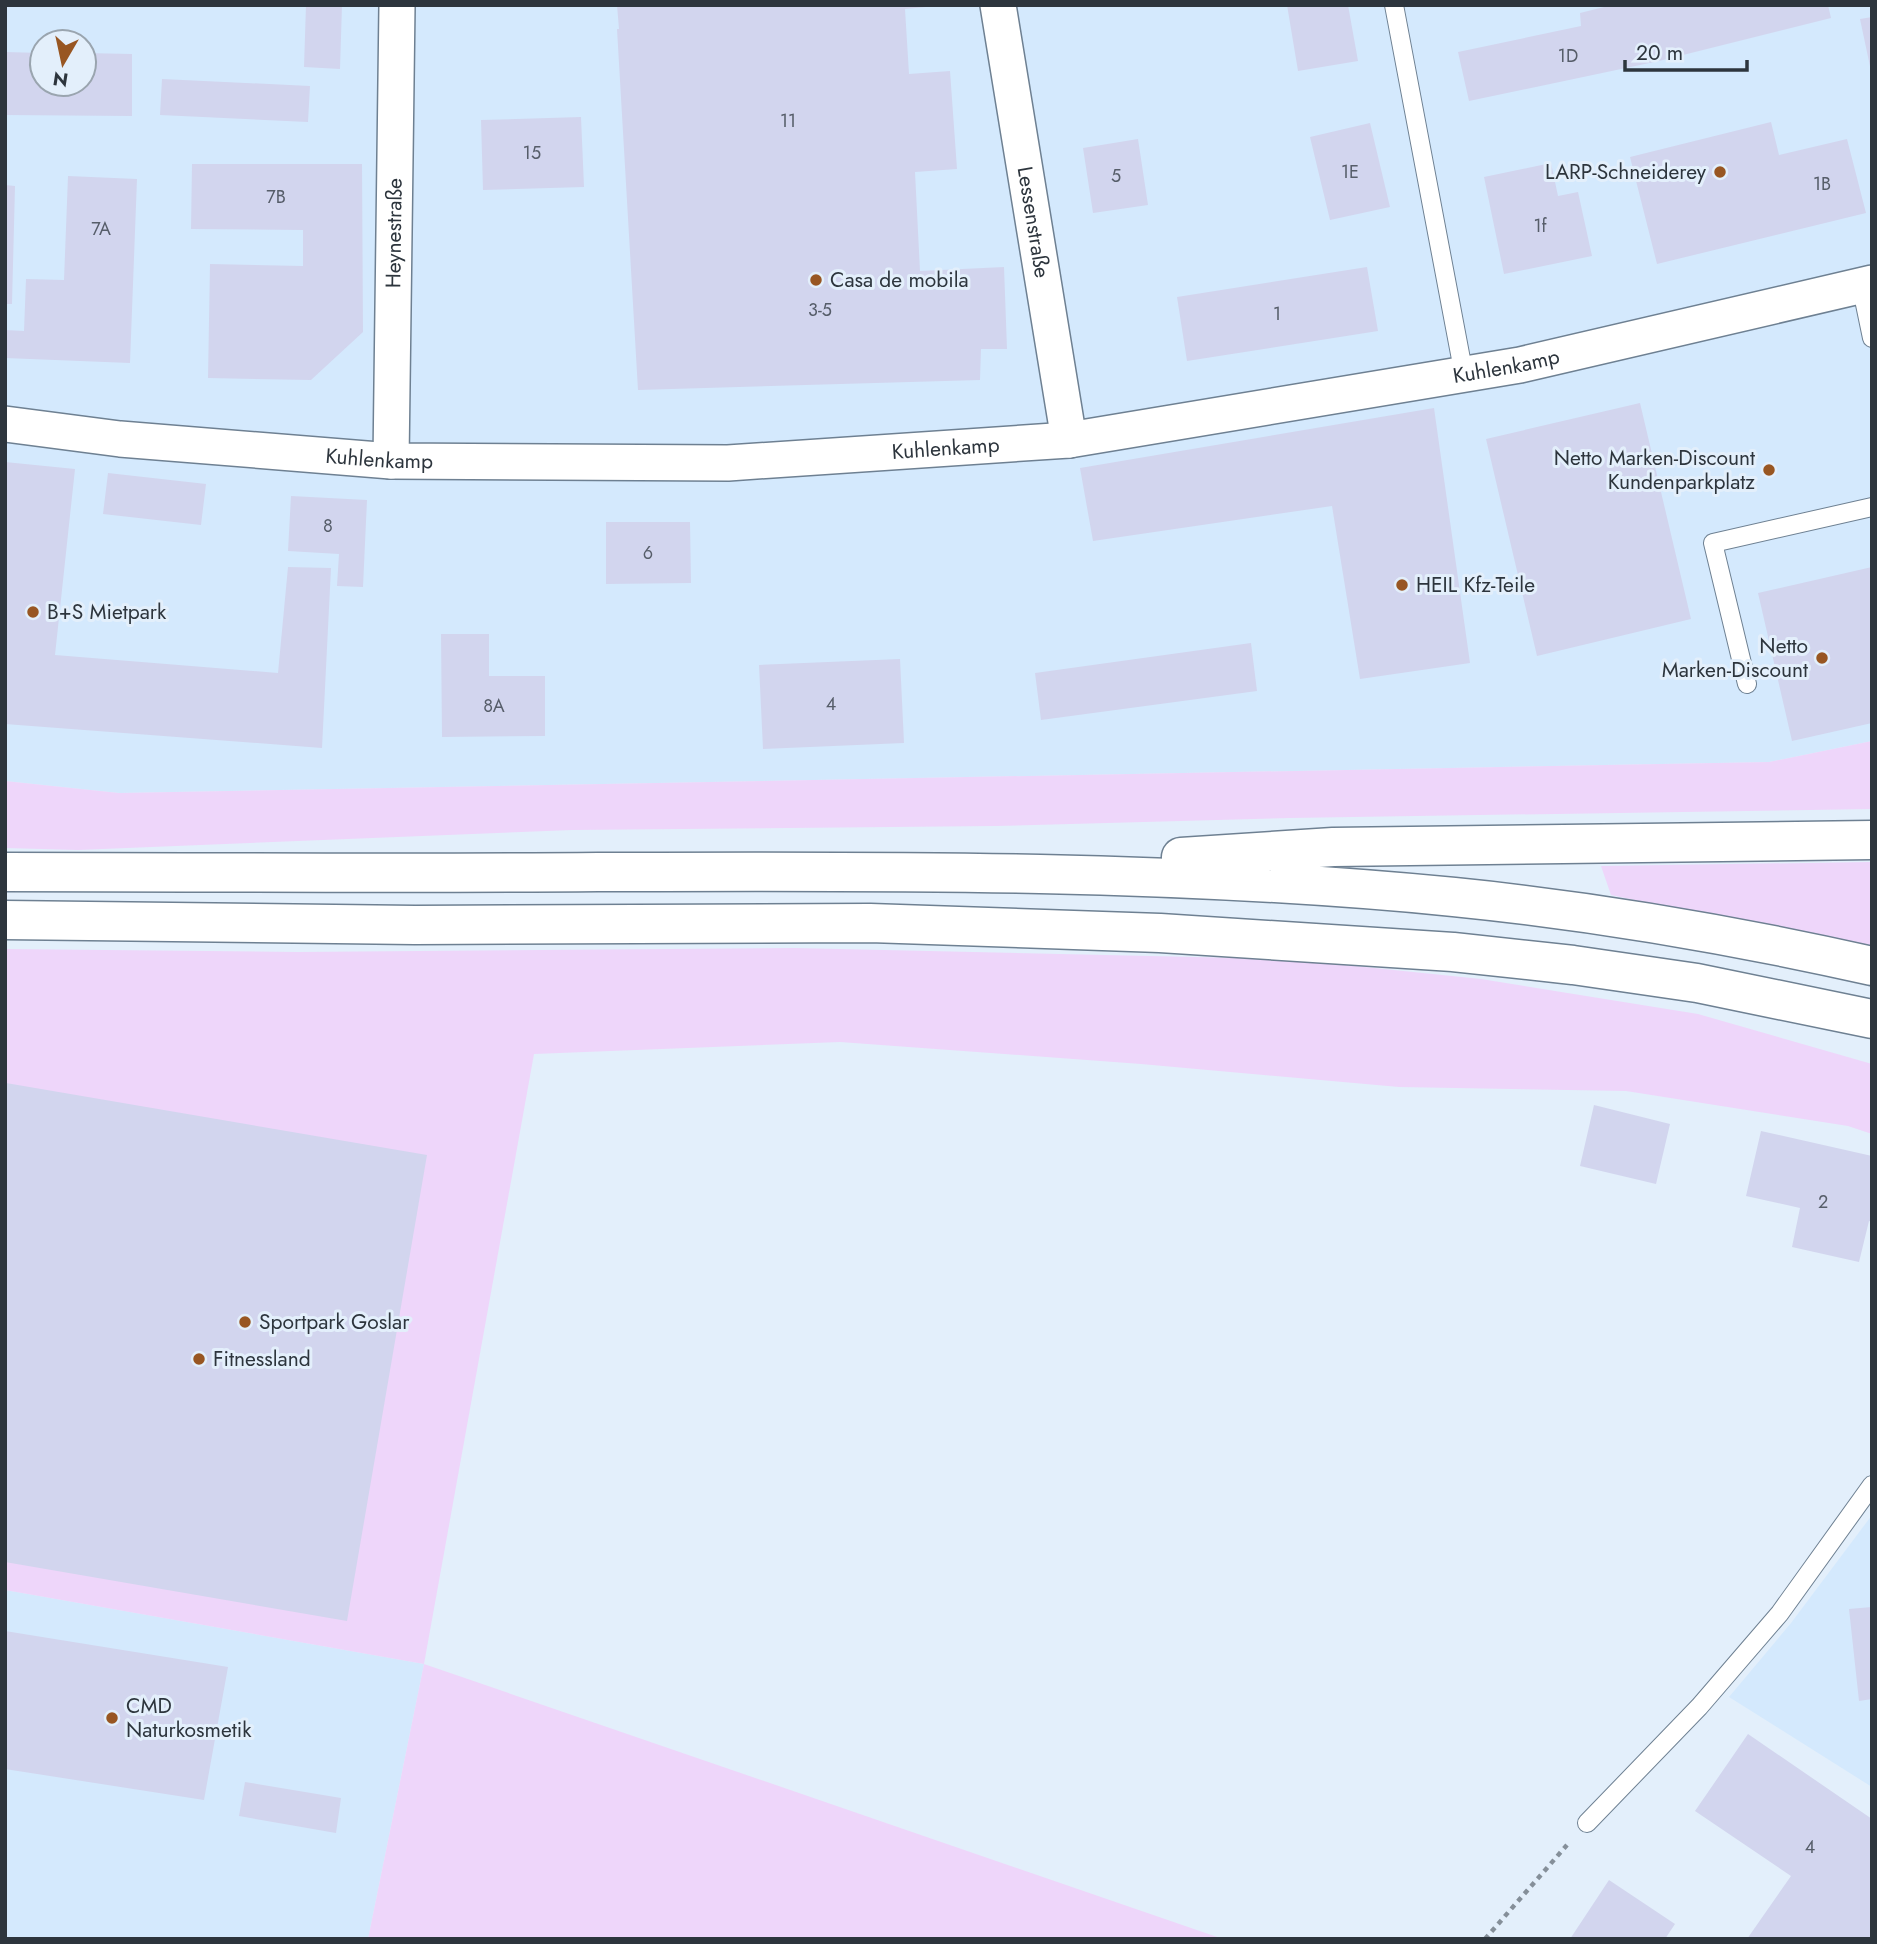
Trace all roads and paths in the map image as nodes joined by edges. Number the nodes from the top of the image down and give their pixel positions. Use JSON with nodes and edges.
{"nodes":[{"id":1,"x":397,"y":5,"type":"edge"},
{"id":2,"x":998,"y":5,"type":"edge"},
{"id":3,"x":1394,"y":5,"type":"edge"},
{"id":4,"x":1866,"y":284,"type":"edge"},
{"id":5,"x":1872,"y":338,"type":"edge"},
{"id":6,"x":1464,"y":375,"type":"junction"},
{"id":7,"x":5,"y":424,"type":"edge"},
{"id":8,"x":1069,"y":440,"type":"junction"},
{"id":9,"x":391,"y":461,"type":"junction"},
{"id":10,"x":1872,"y":508,"type":"edge"},
{"id":11,"x":1747,"y":684,"type":"dead end"},
{"id":12,"x":1872,"y":840,"type":"edge"},
{"id":13,"x":5,"y":872,"type":"edge"},
{"id":14,"x":1037,"y":874,"type":"junction"},
{"id":15,"x":5,"y":920,"type":"edge"},
{"id":16,"x":1872,"y":966,"type":"edge"},
{"id":17,"x":1872,"y":1019,"type":"edge"},
{"id":18,"x":1872,"y":1485,"type":"edge"},
{"id":19,"x":1587,"y":1823,"type":"joint"},
{"id":20,"x":1486,"y":1939,"type":"edge"}],
"edges":[{"from":1,"to":9,"type":"street","name":"Heynestraße"},
{"from":2,"to":8,"type":"street","name":"Lessenstraße"},
{"from":3,"to":6,"type":"lane"},
{"from":4,"to":5,"type":"lane"},
{"from":4,"to":6,"type":"street","name":"Kuhlenkamp"},
{"from":6,"to":8,"type":"street","name":"Kuhlenkamp"},
{"from":7,"to":9,"type":"street","name":"Kuhlenkamp"},
{"from":8,"to":9,"type":"street","name":"Kuhlenkamp"},
{"from":10,"to":11,"type":"lane"},
{"from":12,"to":14,"type":"highway"},
{"from":13,"to":14,"type":"highway"},
{"from":14,"to":16,"type":"highway"},
{"from":15,"to":17,"type":"highway"},
{"from":18,"to":19,"type":"lane"},
{"from":19,"to":20,"type":"path"}]}
